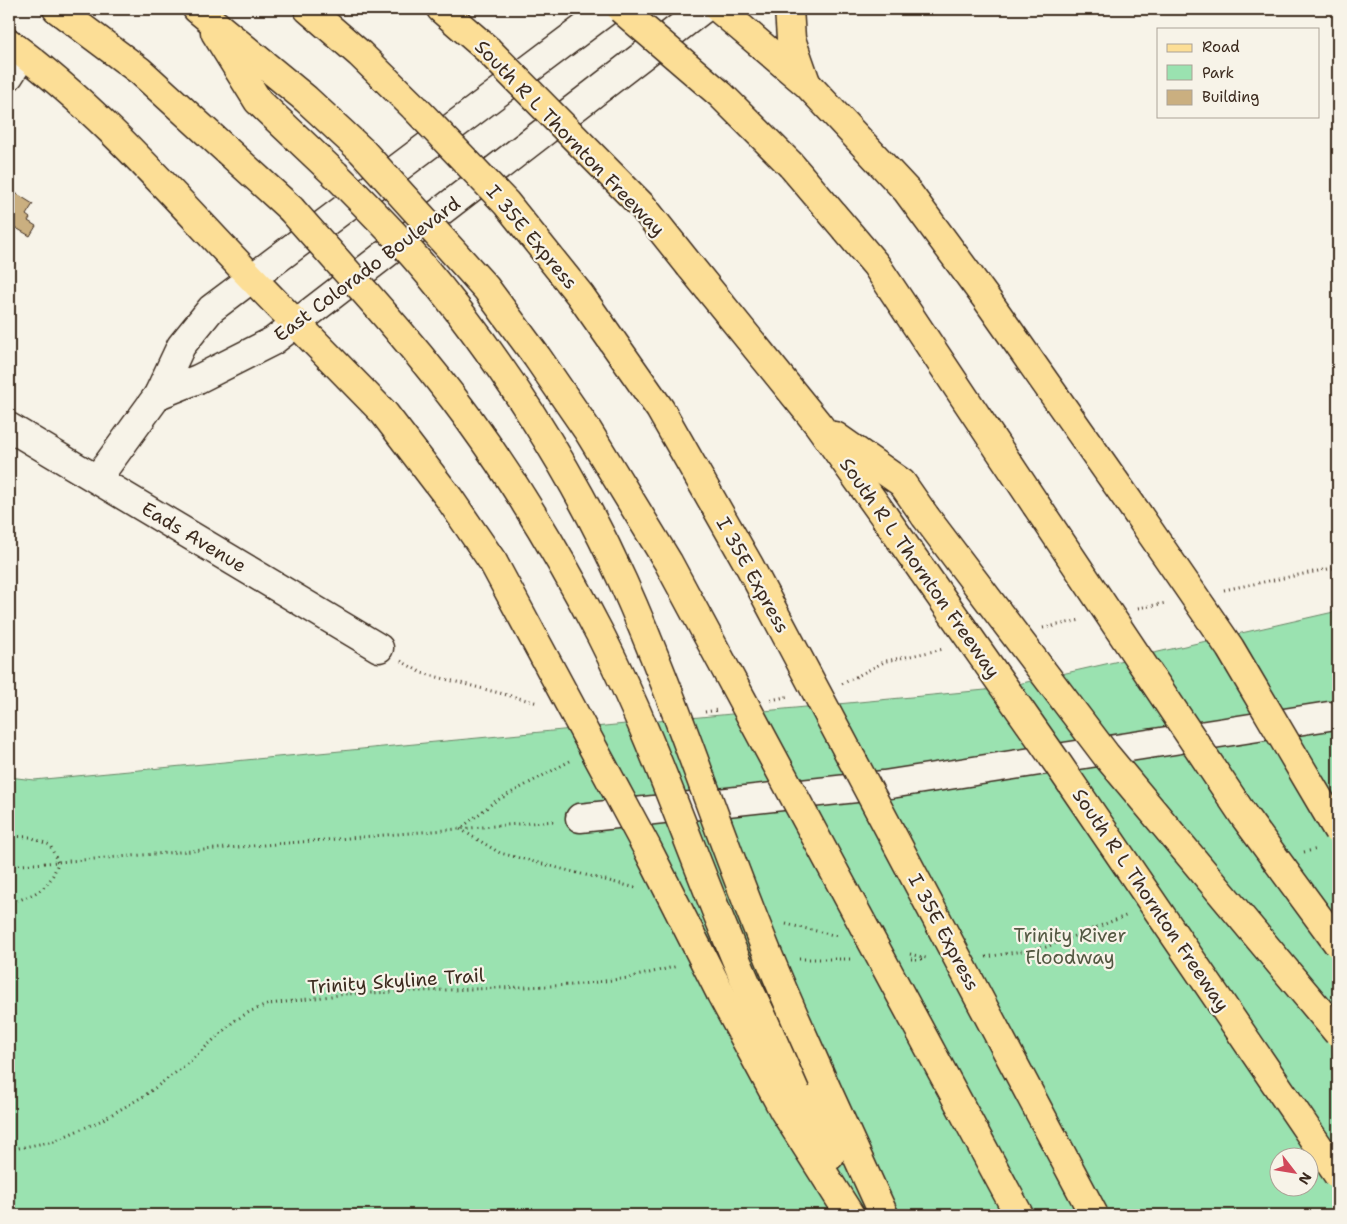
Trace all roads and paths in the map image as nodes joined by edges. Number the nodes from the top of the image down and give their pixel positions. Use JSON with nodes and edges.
{"nodes":[{"id":1,"x":57,"y":9,"type":"edge"},
{"id":2,"x":308,"y":9,"type":"edge"},
{"id":3,"x":442,"y":9,"type":"edge"},
{"id":4,"x":609,"y":9,"type":"edge"},
{"id":5,"x":622,"y":9,"type":"edge"},
{"id":6,"x":703,"y":9,"type":"edge"},
{"id":7,"x":719,"y":9,"type":"edge"},
{"id":8,"x":789,"y":9,"type":"edge"},
{"id":9,"x":200,"y":11,"type":"edge"},
{"id":10,"x":14,"y":58,"type":"edge"},
{"id":11,"x":807,"y":84,"type":"junction"},
{"id":12,"x":251,"y":279,"type":"junction"},
{"id":13,"x":297,"y":324,"type":"junction"},
{"id":14,"x":158,"y":395,"type":"junction"},
{"id":15,"x":818,"y":424,"type":"junction"},
{"id":16,"x":9,"y":427,"type":"edge"},
{"id":17,"x":97,"y":478,"type":"junction"},
{"id":18,"x":1338,"y":566,"type":"edge"},
{"id":19,"x":1223,"y":591,"type":"dead end"},
{"id":20,"x":1175,"y":601,"type":"dead end"},
{"id":21,"x":1136,"y":609,"type":"dead end"},
{"id":22,"x":1088,"y":619,"type":"dead end"},
{"id":23,"x":1040,"y":629,"type":"dead end"},
{"id":24,"x":954,"y":647,"type":"dead end"},
{"id":25,"x":379,"y":648,"type":"joint"},
{"id":26,"x":834,"y":688,"type":"dead end"},
{"id":27,"x":796,"y":695,"type":"dead end"},
{"id":28,"x":768,"y":700,"type":"dead end"},
{"id":29,"x":544,"y":704,"type":"dead end"},
{"id":30,"x":720,"y":709,"type":"dead end"},
{"id":31,"x":701,"y":713,"type":"dead end"},
{"id":32,"x":1329,"y":716,"type":"dead end"},
{"id":33,"x":576,"y":757,"type":"dead end"},
{"id":34,"x":580,"y":818,"type":"joint"},
{"id":35,"x":460,"y":829,"type":"junction"},
{"id":36,"x":9,"y":836,"type":"edge"},
{"id":37,"x":1329,"y":840,"type":"edge"},
{"id":38,"x":1301,"y":852,"type":"dead end"},
{"id":39,"x":58,"y":863,"type":"junction"},
{"id":40,"x":9,"y":866,"type":"edge"},
{"id":41,"x":9,"y":904,"type":"edge"},
{"id":42,"x":1131,"y":913,"type":"dead end"},
{"id":43,"x":1338,"y":944,"type":"edge"},
{"id":44,"x":795,"y":958,"type":"dead end"},
{"id":45,"x":981,"y":958,"type":"dead end"},
{"id":46,"x":853,"y":959,"type":"dead end"},
{"id":47,"x":902,"y":959,"type":"dead end"},
{"id":48,"x":931,"y":959,"type":"dead end"},
{"id":49,"x":688,"y":965,"type":"dead end"},
{"id":50,"x":1338,"y":1033,"type":"edge"},
{"id":51,"x":9,"y":1150,"type":"edge"},
{"id":52,"x":1338,"y":1175,"type":"edge"},
{"id":53,"x":851,"y":1215,"type":"edge"},
{"id":54,"x":884,"y":1215,"type":"edge"},
{"id":55,"x":1019,"y":1215,"type":"edge"},
{"id":56,"x":1094,"y":1215,"type":"edge"}],
"edges":[{"from":1,"to":53,"type":"main road","bridge":true},
{"from":2,"to":56,"type":"main road","name":"I 35E Express","bridge":true},
{"from":3,"to":15,"type":"main road","name":"South R L Thornton Freeway","bridge":true},
{"from":4,"to":12,"type":"street"},
{"from":5,"to":43,"type":"main road","bridge":true},
{"from":6,"to":13,"type":"street","name":"East Colorado Boulevard"},
{"from":7,"to":11,"type":"main road"},
{"from":8,"to":11,"type":"main road"},
{"from":9,"to":54,"type":"main road","bridge":true},
{"from":9,"to":55,"type":"main road","bridge":true},
{"from":10,"to":12,"type":"main road"},
{"from":11,"to":37,"type":"main road","bridge":true},
{"from":12,"to":13,"type":"main road"},
{"from":12,"to":14,"type":"street"},
{"from":13,"to":14,"type":"street","name":"East Colorado Boulevard"},
{"from":13,"to":53,"type":"main road","bridge":true},
{"from":14,"to":17,"type":"street"},
{"from":15,"to":50,"type":"main road","bridge":true},
{"from":15,"to":52,"type":"main road","name":"South R L Thornton Freeway","bridge":true},
{"from":16,"to":17,"type":"street","name":"Eads Avenue"},
{"from":17,"to":25,"type":"street","name":"Eads Avenue"},
{"from":18,"to":19,"type":"path"},
{"from":20,"to":21,"type":"path"},
{"from":22,"to":23,"type":"path"},
{"from":24,"to":26,"type":"path"},
{"from":25,"to":29,"type":"path"},
{"from":27,"to":28,"type":"path"},
{"from":30,"to":31,"type":"path"},
{"from":32,"to":34,"type":"street"},
{"from":33,"to":35,"type":"path"},
{"from":34,"to":35,"type":"path"},
{"from":35,"to":39,"type":"path"},
{"from":36,"to":39,"type":"path"},
{"from":37,"to":38,"type":"path"},
{"from":39,"to":40,"type":"path"},
{"from":39,"to":41,"type":"path"},
{"from":42,"to":45,"type":"path"},
{"from":44,"to":46,"type":"path"},
{"from":47,"to":48,"type":"path"},
{"from":49,"to":51,"type":"path","name":"Trinity Skyline Trail"}]}
